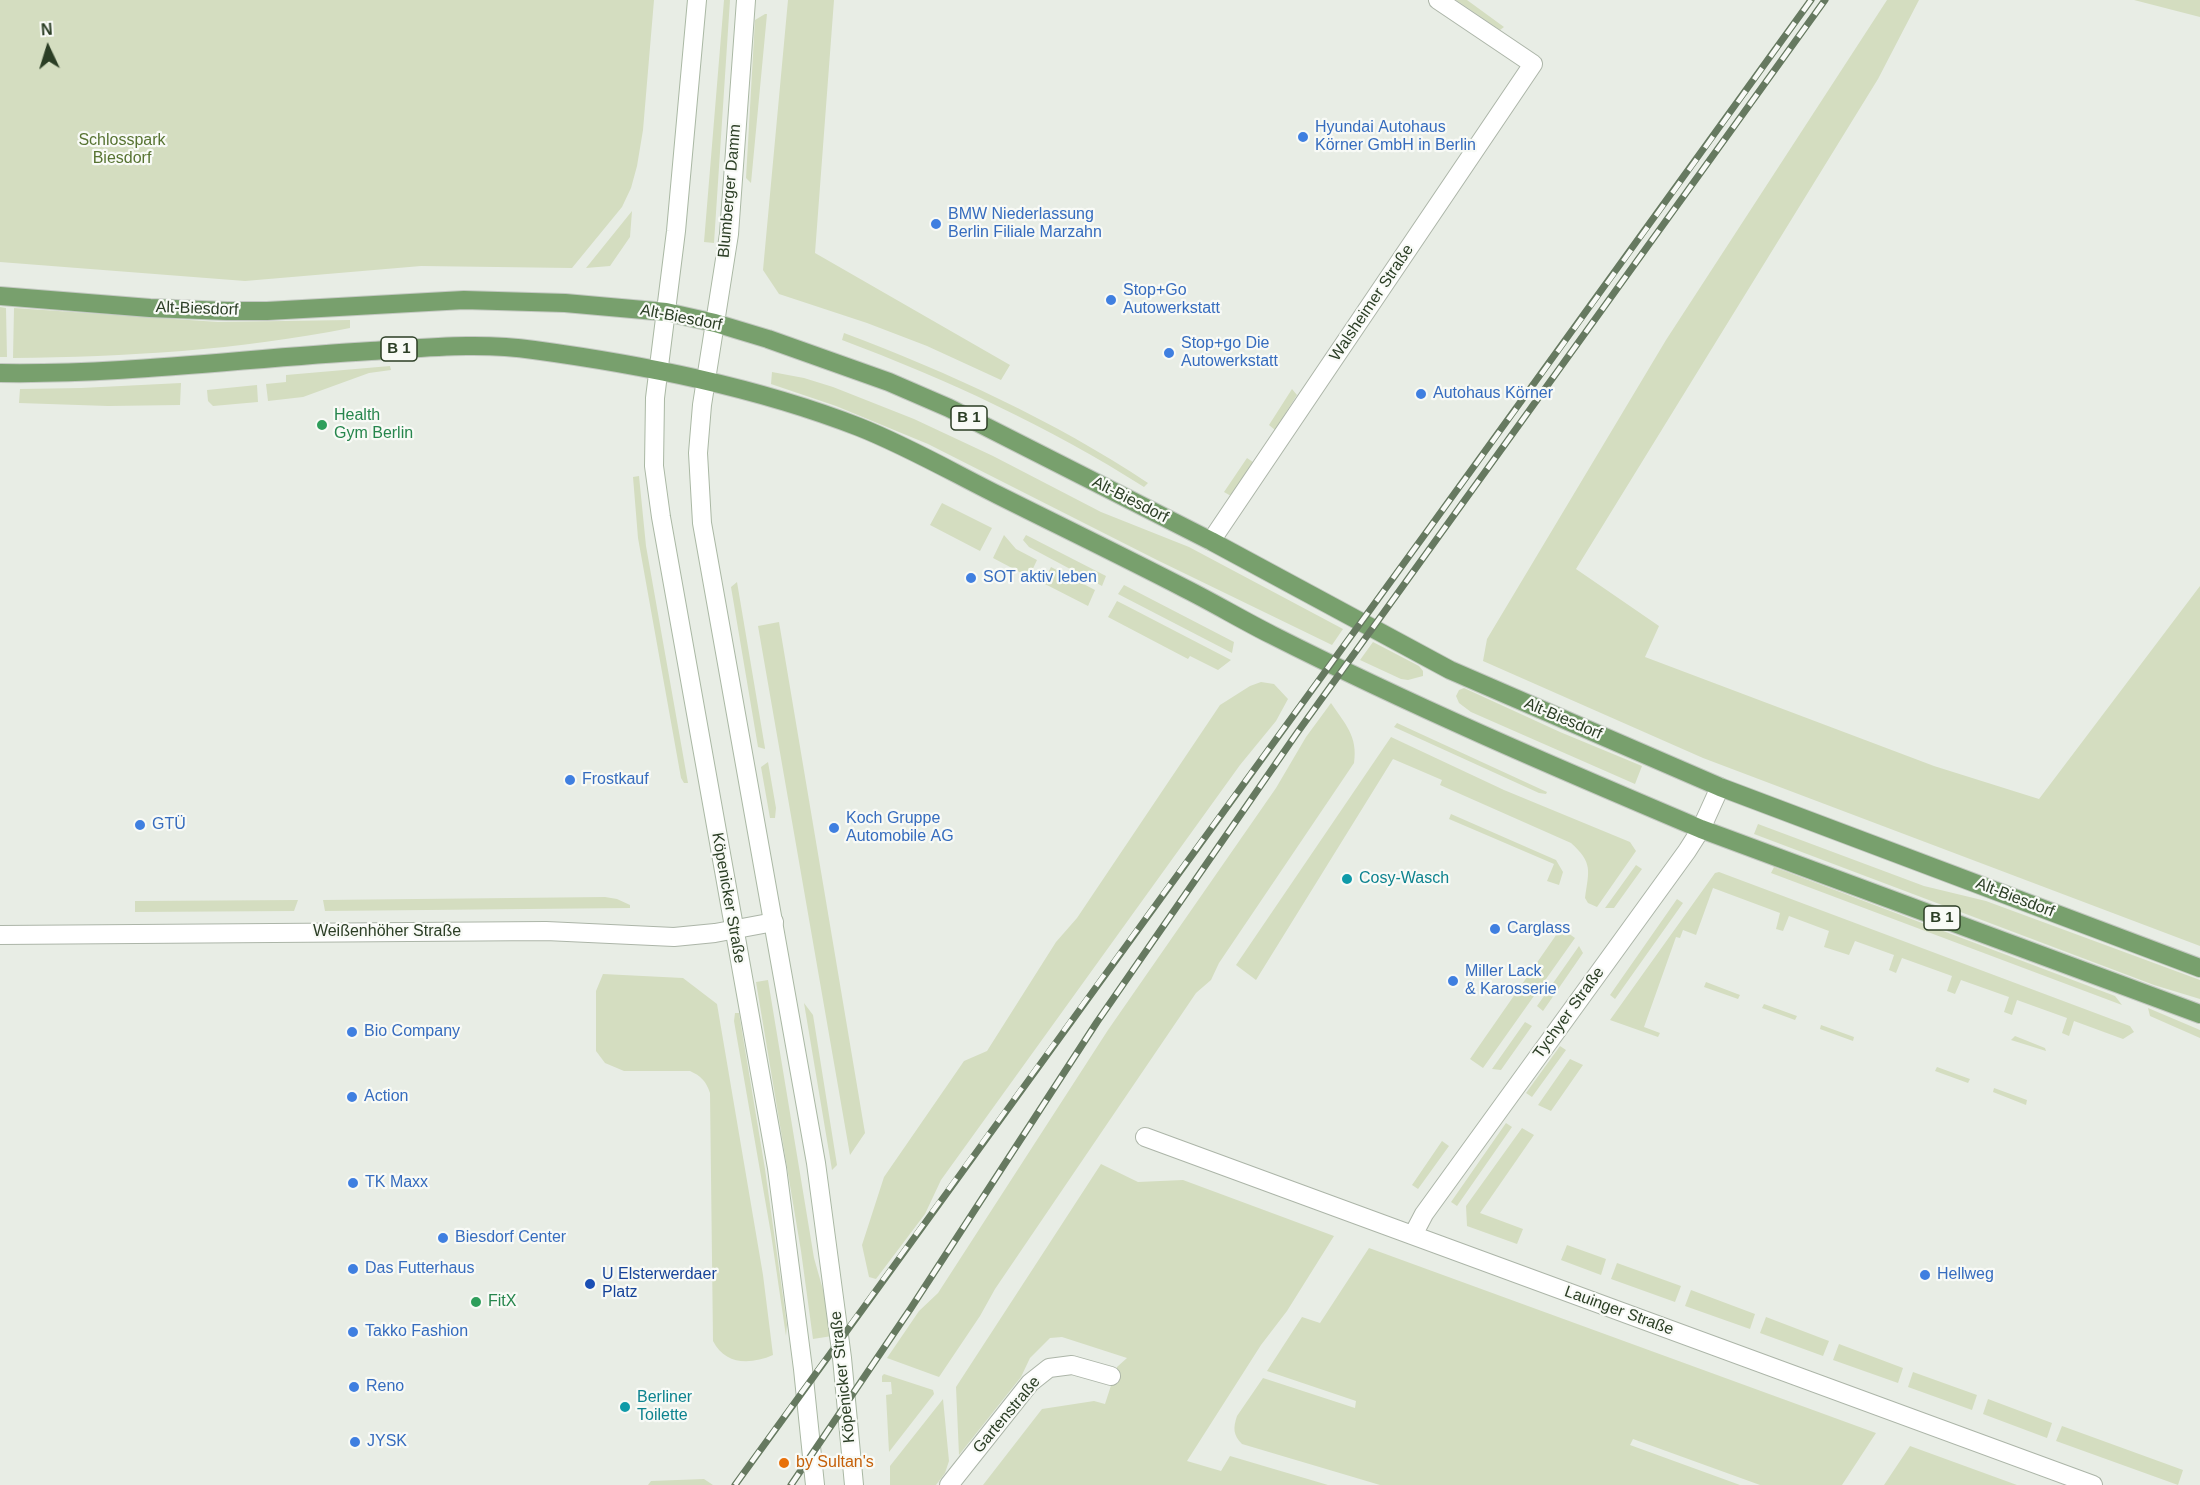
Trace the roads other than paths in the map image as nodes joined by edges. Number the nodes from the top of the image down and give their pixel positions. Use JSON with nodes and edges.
{"nodes":[{"id":1,"x":697,"y":0,"type":"edge"},
{"id":2,"x":746,"y":0,"type":"edge"},
{"id":3,"x":1438,"y":0,"type":"edge"},
{"id":4,"x":0,"y":296,"type":"edge"},
{"id":5,"x":666,"y":312,"type":"junction"},
{"id":6,"x":715,"y":323,"type":"junction"},
{"id":7,"x":658,"y":371,"type":"junction"},
{"id":8,"x":0,"y":373,"type":"edge"},
{"id":9,"x":704,"y":381,"type":"junction"},
{"id":10,"x":1211,"y":542,"type":"junction"},
{"id":11,"x":1720,"y":787,"type":"junction"},
{"id":12,"x":1701,"y":829,"type":"junction"},
{"id":13,"x":774,"y":922,"type":"junction"},
{"id":14,"x":734,"y":930,"type":"junction"},
{"id":15,"x":0,"y":935,"type":"edge"},
{"id":16,"x":2200,"y":968,"type":"edge"},
{"id":17,"x":2200,"y":1014,"type":"edge"},
{"id":18,"x":1145,"y":1137,"type":"dead end"},
{"id":19,"x":1413,"y":1235,"type":"junction"},
{"id":20,"x":1111,"y":1376,"type":"dead end"},
{"id":21,"x":815,"y":1485,"type":"edge"},
{"id":22,"x":854,"y":1485,"type":"edge"},
{"id":23,"x":949,"y":1485,"type":"edge"},
{"id":24,"x":2093,"y":1485,"type":"edge"}],
"edges":[{"from":1,"to":5,"type":"street"},
{"from":2,"to":6,"type":"street","name":"Blumberger Damm"},
{"from":3,"to":10,"type":"street","name":"Walsheimer Straße"},
{"from":4,"to":5,"type":"main road","name":"Alt-Biesdorf","number":"B 1"},
{"from":5,"to":6,"type":"main road","name":"Alt-Biesdorf","number":"B 1"},
{"from":5,"to":7,"type":"street","name":"Köpenicker Straße"},
{"from":6,"to":9,"type":"street","name":"Blumberger Damm"},
{"from":6,"to":10,"type":"main road","name":"Alt-Biesdorf","number":"B 1"},
{"from":7,"to":8,"type":"main road","number":"B 1"},
{"from":7,"to":9,"type":"main road","number":"B 1"},
{"from":7,"to":14,"type":"street","name":"Köpenicker Straße"},
{"from":9,"to":12,"type":"main road","number":"B 1"},
{"from":9,"to":13,"type":"street","name":"Köpenicker Straße"},
{"from":10,"to":11,"type":"main road","name":"Alt-Biesdorf","number":"B 1"},
{"from":11,"to":12,"type":"street","name":"Tychyer Straße"},
{"from":11,"to":16,"type":"main road","name":"Alt-Biesdorf","number":"B 1"},
{"from":12,"to":17,"type":"main road","number":"B 1"},
{"from":12,"to":19,"type":"street","name":"Tychyer Straße"},
{"from":13,"to":14,"type":"street","name":"Weißenhöher Straße"},
{"from":13,"to":22,"type":"street","name":"Köpenicker Straße"},
{"from":14,"to":15,"type":"street","name":"Weißenhöher Straße"},
{"from":14,"to":21,"type":"street","name":"Köpenicker Straße"},
{"from":18,"to":19,"type":"street","name":"Lauinger Straße"},
{"from":19,"to":24,"type":"street","name":"Lauinger Straße"},
{"from":20,"to":23,"type":"street","name":"Gartenstraße"}]}
